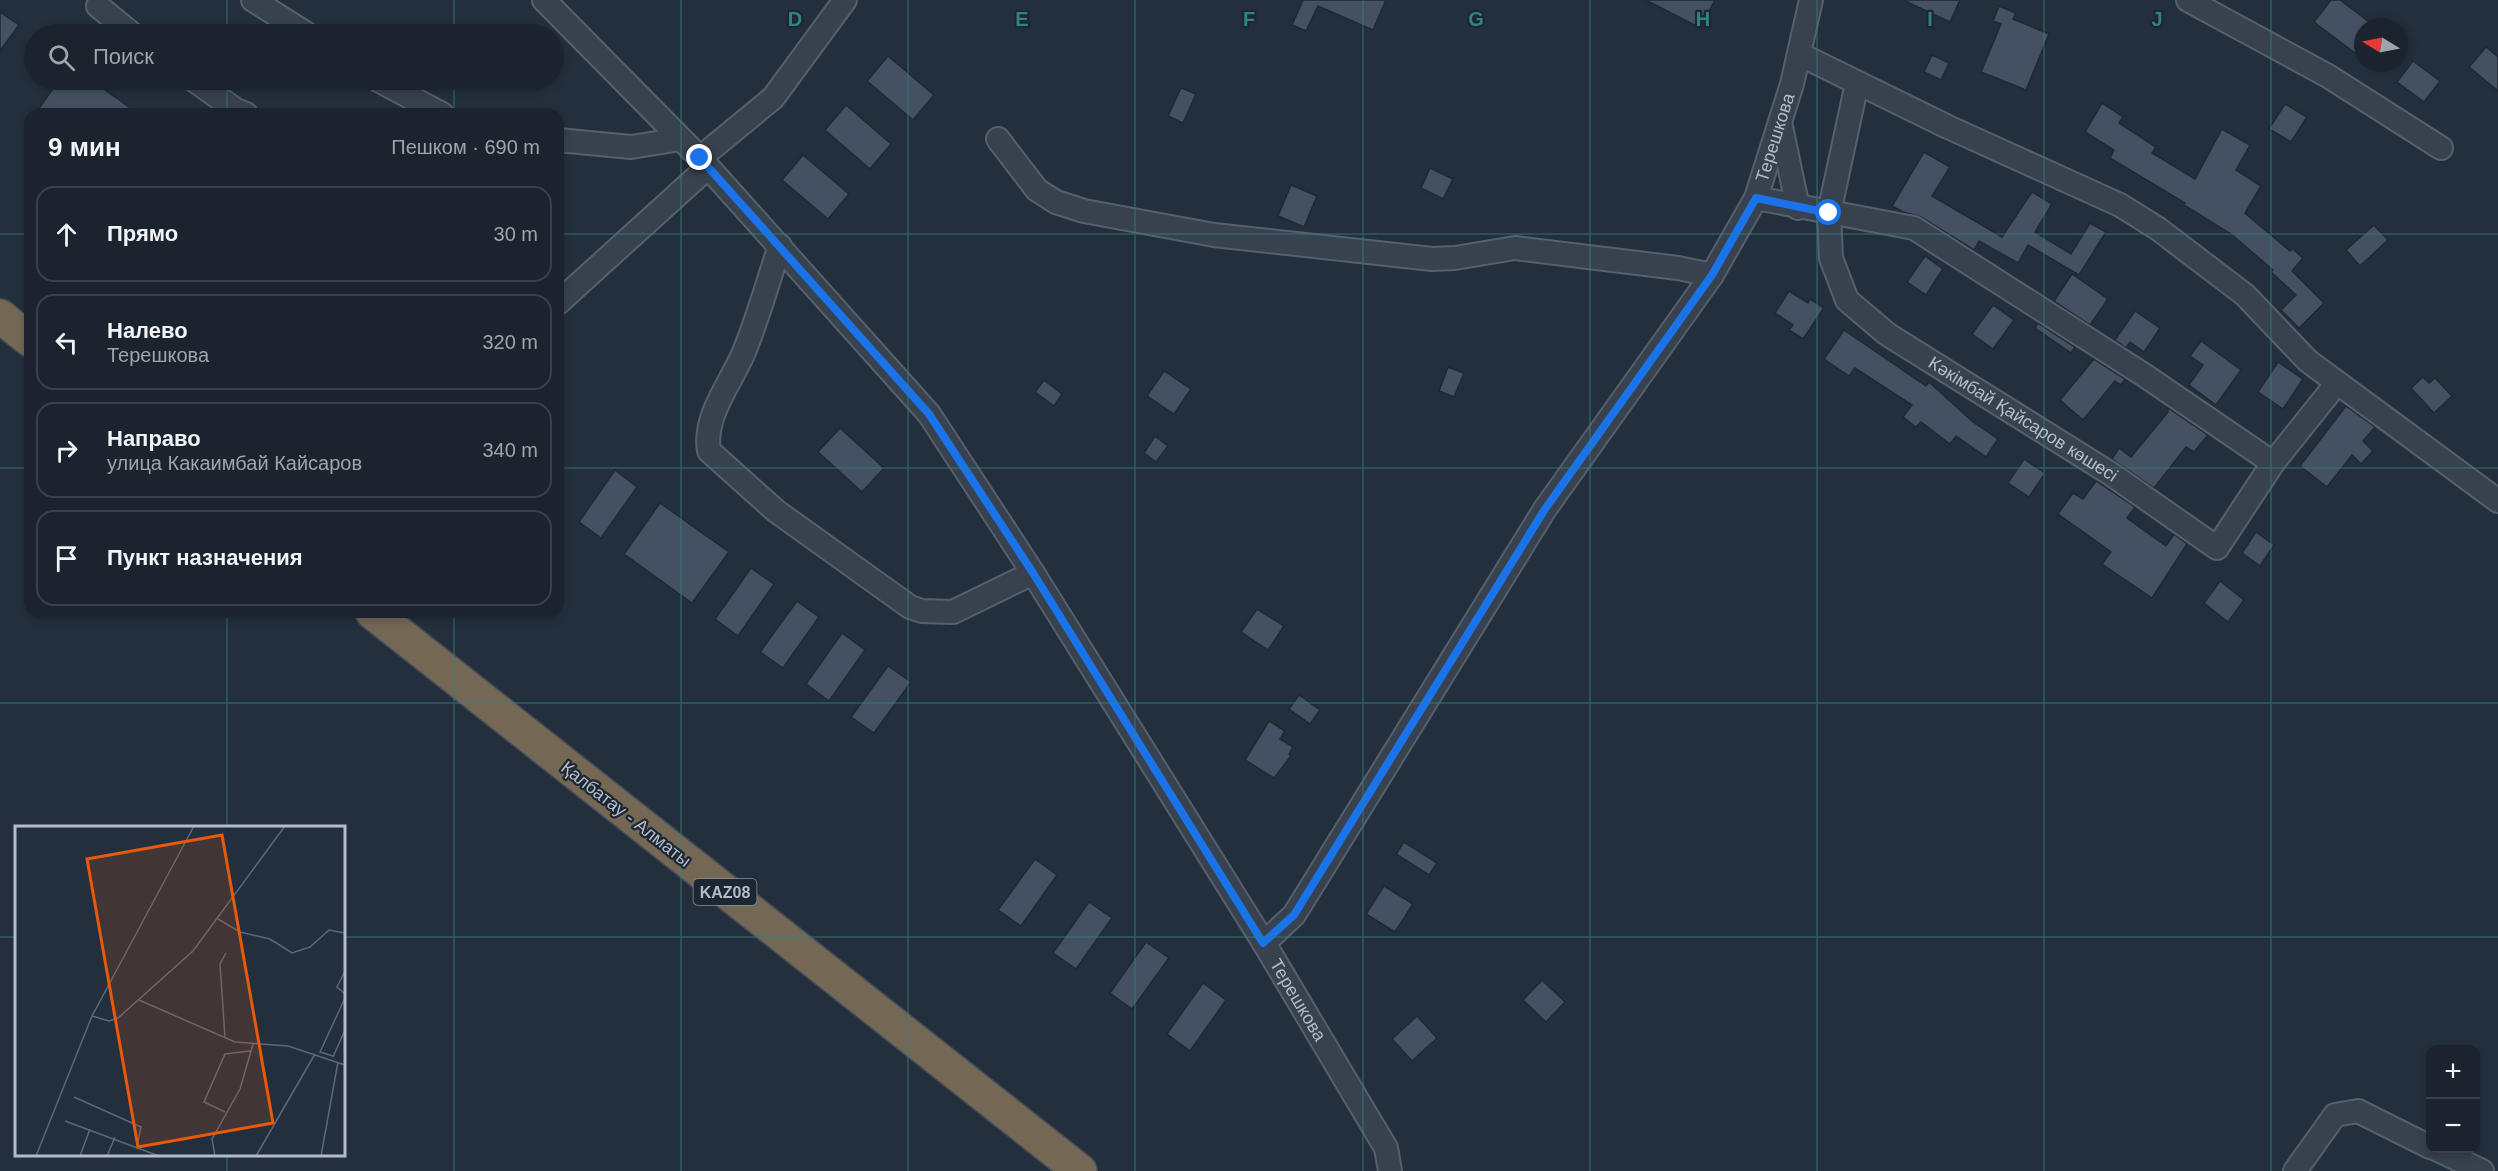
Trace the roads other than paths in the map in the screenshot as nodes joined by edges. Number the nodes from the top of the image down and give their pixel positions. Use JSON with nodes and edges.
{"nodes":[{"id":1,"x":254,"y":0,"type":"edge"},
{"id":2,"x":544,"y":0,"type":"edge"},
{"id":3,"x":844,"y":0,"type":"edge"},
{"id":4,"x":1811,"y":0,"type":"edge"},
{"id":5,"x":2188,"y":0,"type":"edge"},
{"id":6,"x":100,"y":2,"type":"edge"},
{"id":7,"x":122,"y":24,"type":"edge"},
{"id":8,"x":291,"y":24,"type":"edge"},
{"id":9,"x":1799,"y":54,"type":"junction"},
{"id":10,"x":1857,"y":83,"type":"junction"},
{"id":11,"x":208,"y":90,"type":"edge"},
{"id":12,"x":397,"y":90,"type":"edge"},
{"id":13,"x":233,"y":108,"type":"edge"},
{"id":14,"x":431,"y":108,"type":"edge"},
{"id":15,"x":1780,"y":121,"type":"junction"},
{"id":16,"x":681,"y":139,"type":"junction"},
{"id":17,"x":998,"y":139,"type":"dead end"},
{"id":18,"x":564,"y":141,"type":"edge"},
{"id":19,"x":2441,"y":148,"type":"dead end"},
{"id":20,"x":704,"y":163,"type":"junction"},
{"id":21,"x":1756,"y":198,"type":"junction"},
{"id":22,"x":1798,"y":208,"type":"junction"},
{"id":23,"x":1829,"y":213,"type":"junction"},
{"id":24,"x":780,"y":246,"type":"junction"},
{"id":25,"x":1712,"y":275,"type":"junction"},
{"id":26,"x":564,"y":297,"type":"edge"},
{"id":27,"x":0,"y":316,"type":"edge"},
{"id":28,"x":24,"y":335,"type":"edge"},
{"id":29,"x":2337,"y":383,"type":"junction"},
{"id":30,"x":2274,"y":463,"type":"junction"},
{"id":31,"x":2498,"y":501,"type":"edge"},
{"id":32,"x":1033,"y":573,"type":"junction"},
{"id":33,"x":380,"y":618,"type":"edge"},
{"id":34,"x":1263,"y":943,"type":"junction"},
{"id":35,"x":2426,"y":1145,"type":"edge"},
{"id":36,"x":2443,"y":1153,"type":"edge"},
{"id":37,"x":2498,"y":1157,"type":"edge"},
{"id":38,"x":1080,"y":1171,"type":"edge"},
{"id":39,"x":1390,"y":1171,"type":"edge"},
{"id":40,"x":2295,"y":1171,"type":"edge"},
{"id":41,"x":2482,"y":1171,"type":"edge"},
{"id":42,"x":2488,"y":1171,"type":"edge"}],
"edges":[{"from":1,"to":8,"type":"street"},
{"from":2,"to":16,"type":"street"},
{"from":3,"to":20,"type":"street"},
{"from":4,"to":9,"type":"street","name":"Терешкова"},
{"from":5,"to":19,"type":"street"},
{"from":6,"to":7,"type":"street"},
{"from":9,"to":10,"type":"street"},
{"from":9,"to":15,"type":"street","name":"Терешкова"},
{"from":10,"to":23,"type":"street","name":"Кәкімбай Қайсаров көшесі"},
{"from":10,"to":29,"type":"street"},
{"from":11,"to":13,"type":"street"},
{"from":12,"to":14,"type":"street"},
{"from":15,"to":21,"type":"street","name":"Терешкова"},
{"from":15,"to":22,"type":"street"},
{"from":16,"to":18,"type":"street"},
{"from":16,"to":20,"type":"street"},
{"from":17,"to":25,"type":"street"},
{"from":20,"to":24,"type":"street"},
{"from":20,"to":26,"type":"street"},
{"from":21,"to":22,"type":"street"},
{"from":21,"to":25,"type":"street","name":"Терешкова"},
{"from":22,"to":23,"type":"street"},
{"from":23,"to":30,"type":"street"},
{"from":23,"to":30,"type":"street","name":"Кәкімбай Қайсаров көшесі"},
{"from":24,"to":32,"type":"street"},
{"from":24,"to":32,"type":"street"},
{"from":25,"to":34,"type":"street","name":"Терешкова"},
{"from":27,"to":28,"type":"highway"},
{"from":29,"to":30,"type":"street","name":"Кәкімбай Қайсаров көшесі"},
{"from":29,"to":31,"type":"street"},
{"from":32,"to":34,"type":"street"},
{"from":33,"to":38,"type":"highway","name":"Қалбатау - Алматы","number":"KAZ08"},
{"from":34,"to":39,"type":"street","name":"Терешкова"},
{"from":35,"to":40,"type":"street"},
{"from":36,"to":41,"type":"street"},
{"from":37,"to":42,"type":"street"}]}
